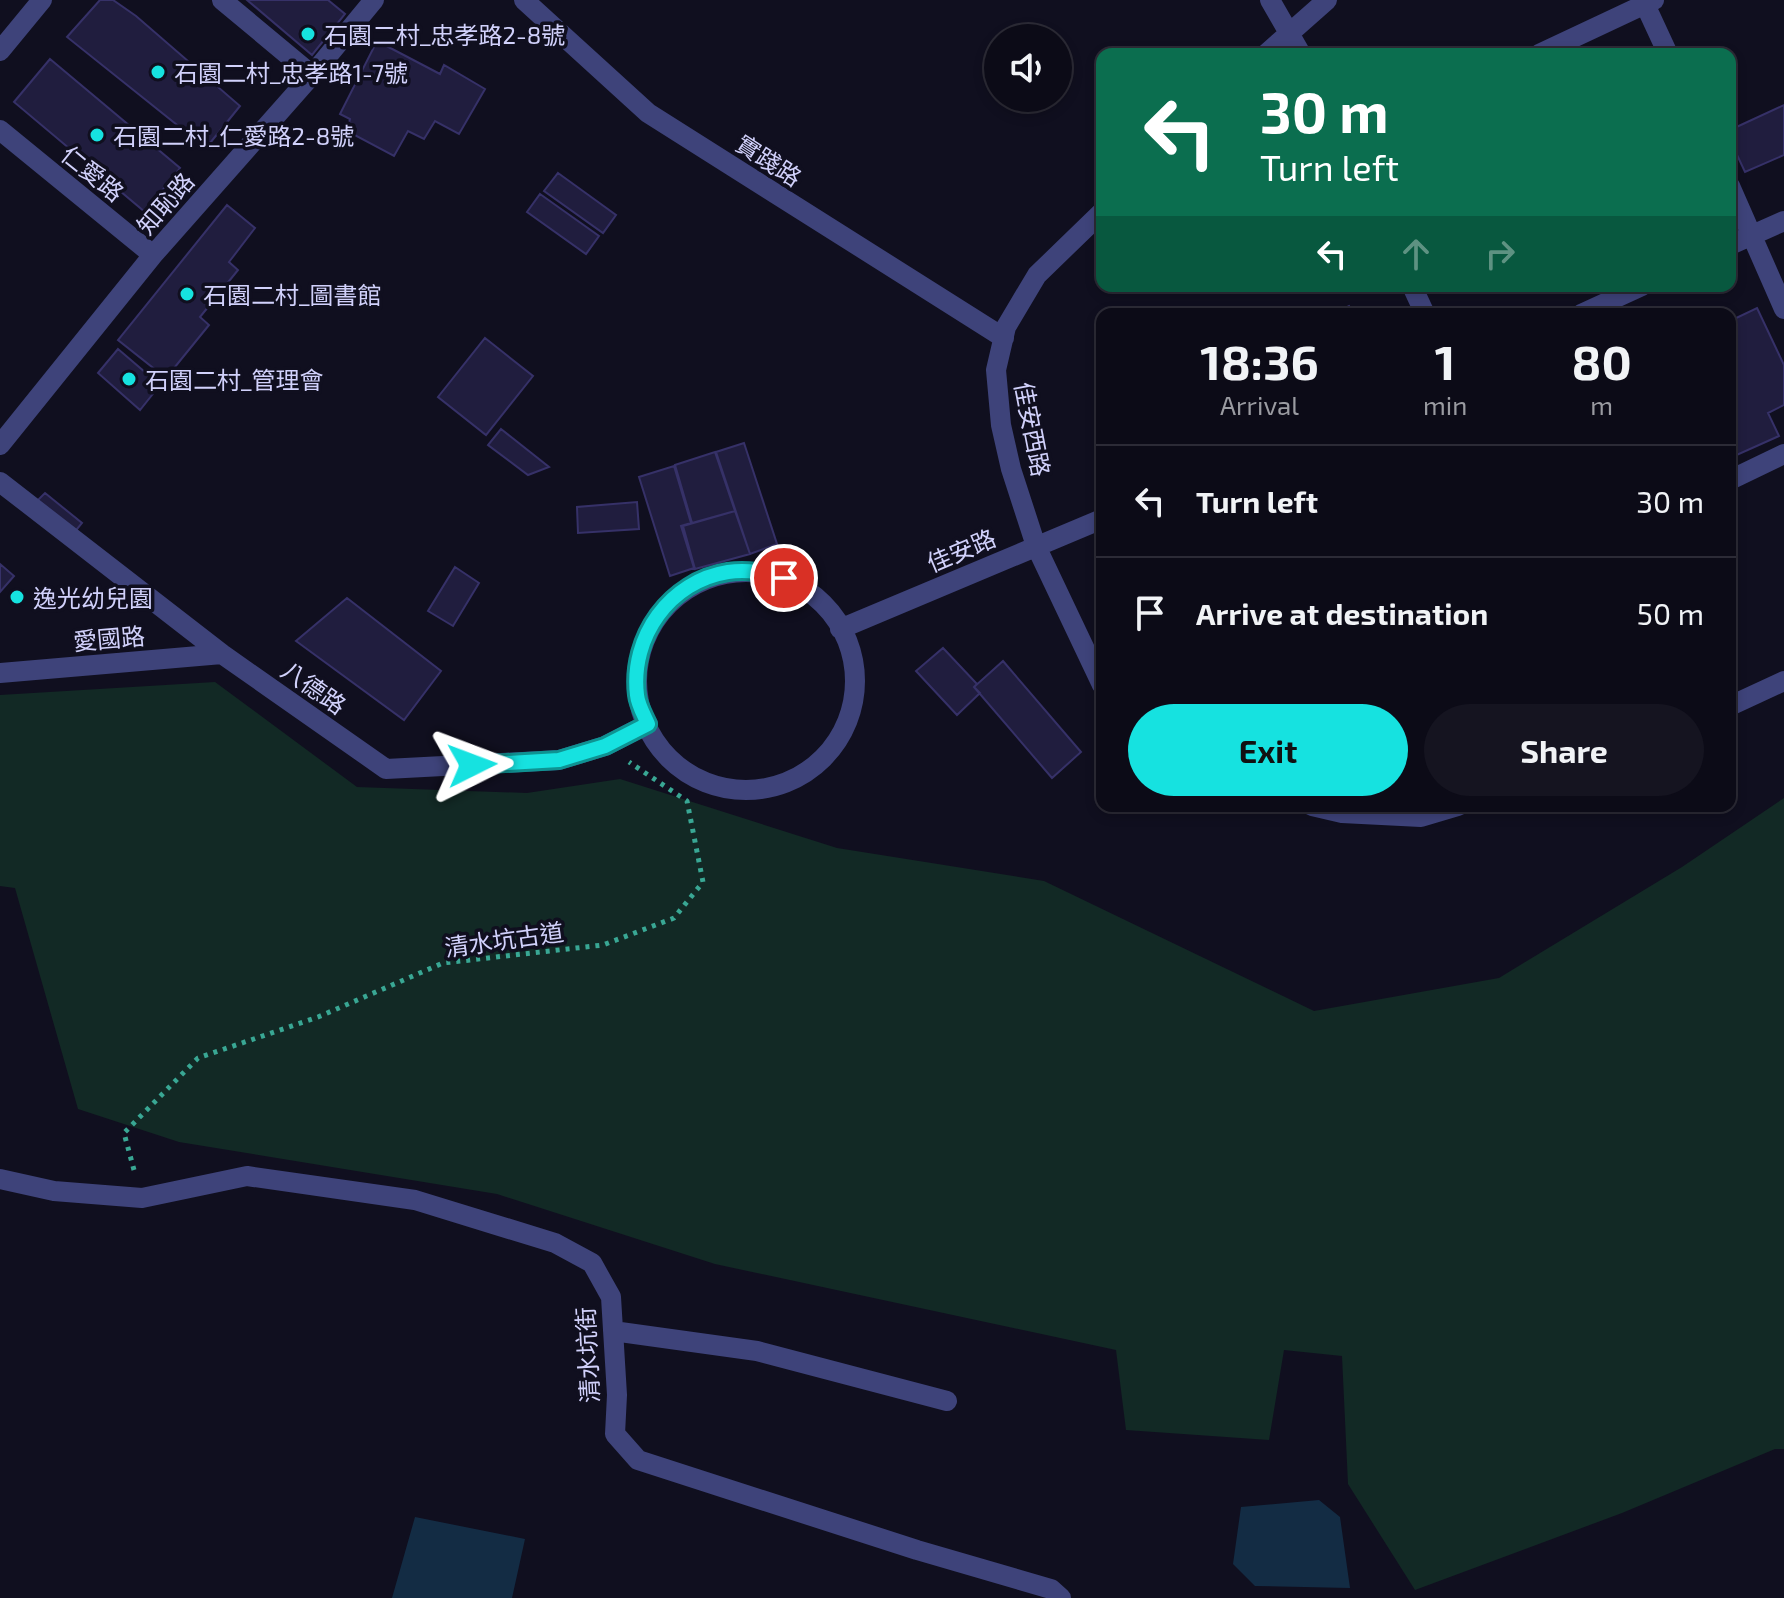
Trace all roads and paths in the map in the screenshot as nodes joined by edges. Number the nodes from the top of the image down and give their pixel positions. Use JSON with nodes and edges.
{"nodes":[{"id":1,"x":42,"y":0,"type":"edge"},
{"id":2,"x":222,"y":0,"type":"edge"},
{"id":3,"x":374,"y":0,"type":"edge"},
{"id":4,"x":524,"y":0,"type":"edge"},
{"id":5,"x":1270,"y":0,"type":"edge"},
{"id":6,"x":1327,"y":0,"type":"edge"},
{"id":7,"x":1647,"y":1,"type":"edge"},
{"id":8,"x":1290,"y":31,"type":"junction"},
{"id":9,"x":1272,"y":48,"type":"edge"},
{"id":10,"x":1298,"y":48,"type":"edge"},
{"id":11,"x":1551,"y":48,"type":"edge"},
{"id":12,"x":1666,"y":48,"type":"edge"},
{"id":13,"x":0,"y":51,"type":"edge"},
{"id":14,"x":312,"y":75,"type":"junction"},
{"id":15,"x":0,"y":130,"type":"edge"},
{"id":16,"x":1736,"y":199,"type":"edge"},
{"id":17,"x":1096,"y":218,"type":"edge"},
{"id":18,"x":1784,"y":221,"type":"edge"},
{"id":19,"x":1753,"y":235,"type":"junction"},
{"id":20,"x":1736,"y":242,"type":"edge"},
{"id":21,"x":153,"y":255,"type":"junction"},
{"id":22,"x":1629,"y":292,"type":"edge"},
{"id":23,"x":1594,"y":308,"type":"edge"},
{"id":24,"x":1784,"y":309,"type":"edge"},
{"id":25,"x":1004,"y":338,"type":"junction"},
{"id":26,"x":0,"y":445,"type":"edge"},
{"id":27,"x":1784,"y":454,"type":"edge"},
{"id":28,"x":1736,"y":477,"type":"edge"},
{"id":29,"x":0,"y":482,"type":"edge"},
{"id":30,"x":1096,"y":521,"type":"edge"},
{"id":31,"x":1036,"y":546,"type":"junction"},
{"id":32,"x":840,"y":629,"type":"junction"},
{"id":33,"x":222,"y":654,"type":"junction"},
{"id":34,"x":1096,"y":672,"type":"edge"},
{"id":35,"x":0,"y":673,"type":"edge"},
{"id":36,"x":1784,"y":681,"type":"edge"},
{"id":37,"x":1736,"y":703,"type":"edge"},
{"id":38,"x":648,"y":724,"type":"junction"},
{"id":39,"x":605,"y":746,"type":"junction"},
{"id":40,"x":1338,"y":812,"type":"edge"},
{"id":41,"x":1438,"y":812,"type":"edge"},
{"id":42,"x":0,"y":1179,"type":"edge"},
{"id":43,"x":130,"y":1197,"type":"junction"},
{"id":44,"x":613,"y":1331,"type":"junction"},
{"id":45,"x":947,"y":1401,"type":"dead end"},
{"id":46,"x":1061,"y":1598,"type":"edge"}],
"edges":[{"from":1,"to":13,"type":"lane"},
{"from":2,"to":14,"type":"lane"},
{"from":3,"to":14,"type":"lane","name":"知恥路"},
{"from":4,"to":25,"type":"lane","name":"實踐路"},
{"from":5,"to":8,"type":"lane"},
{"from":6,"to":8,"type":"lane"},
{"from":7,"to":11,"type":"lane"},
{"from":7,"to":12,"type":"lane"},
{"from":8,"to":9,"type":"lane"},
{"from":8,"to":10,"type":"lane"},
{"from":14,"to":21,"type":"lane","name":"知恥路"},
{"from":15,"to":21,"type":"lane","name":"仁愛路"},
{"from":16,"to":19,"type":"lane"},
{"from":17,"to":25,"type":"lane","name":"佳安西路"},
{"from":18,"to":19,"type":"lane"},
{"from":19,"to":20,"type":"lane"},
{"from":19,"to":24,"type":"lane"},
{"from":21,"to":26,"type":"lane","name":"知恥路"},
{"from":22,"to":23,"type":"lane"},
{"from":25,"to":31,"type":"lane","name":"佳安西路"},
{"from":27,"to":28,"type":"lane"},
{"from":29,"to":33,"type":"lane","name":"八德路"},
{"from":30,"to":31,"type":"lane","name":"佳安路"},
{"from":31,"to":32,"type":"lane","name":"佳安路"},
{"from":31,"to":34,"type":"lane","name":"佳安西路"},
{"from":32,"to":38,"type":"lane"},
{"from":32,"to":38,"type":"lane"},
{"from":33,"to":35,"type":"lane","name":"愛國路"},
{"from":33,"to":39,"type":"lane","name":"八德路"},
{"from":36,"to":37,"type":"lane"},
{"from":38,"to":39,"type":"lane","name":"八德路"},
{"from":39,"to":43,"type":"path","name":"清水坑古道"},
{"from":40,"to":41,"type":"lane"},
{"from":42,"to":43,"type":"lane","name":"清水坑街"},
{"from":43,"to":44,"type":"lane","name":"清水坑街"},
{"from":44,"to":45,"type":"lane"},
{"from":44,"to":46,"type":"lane","name":"清水坑街"}]}
